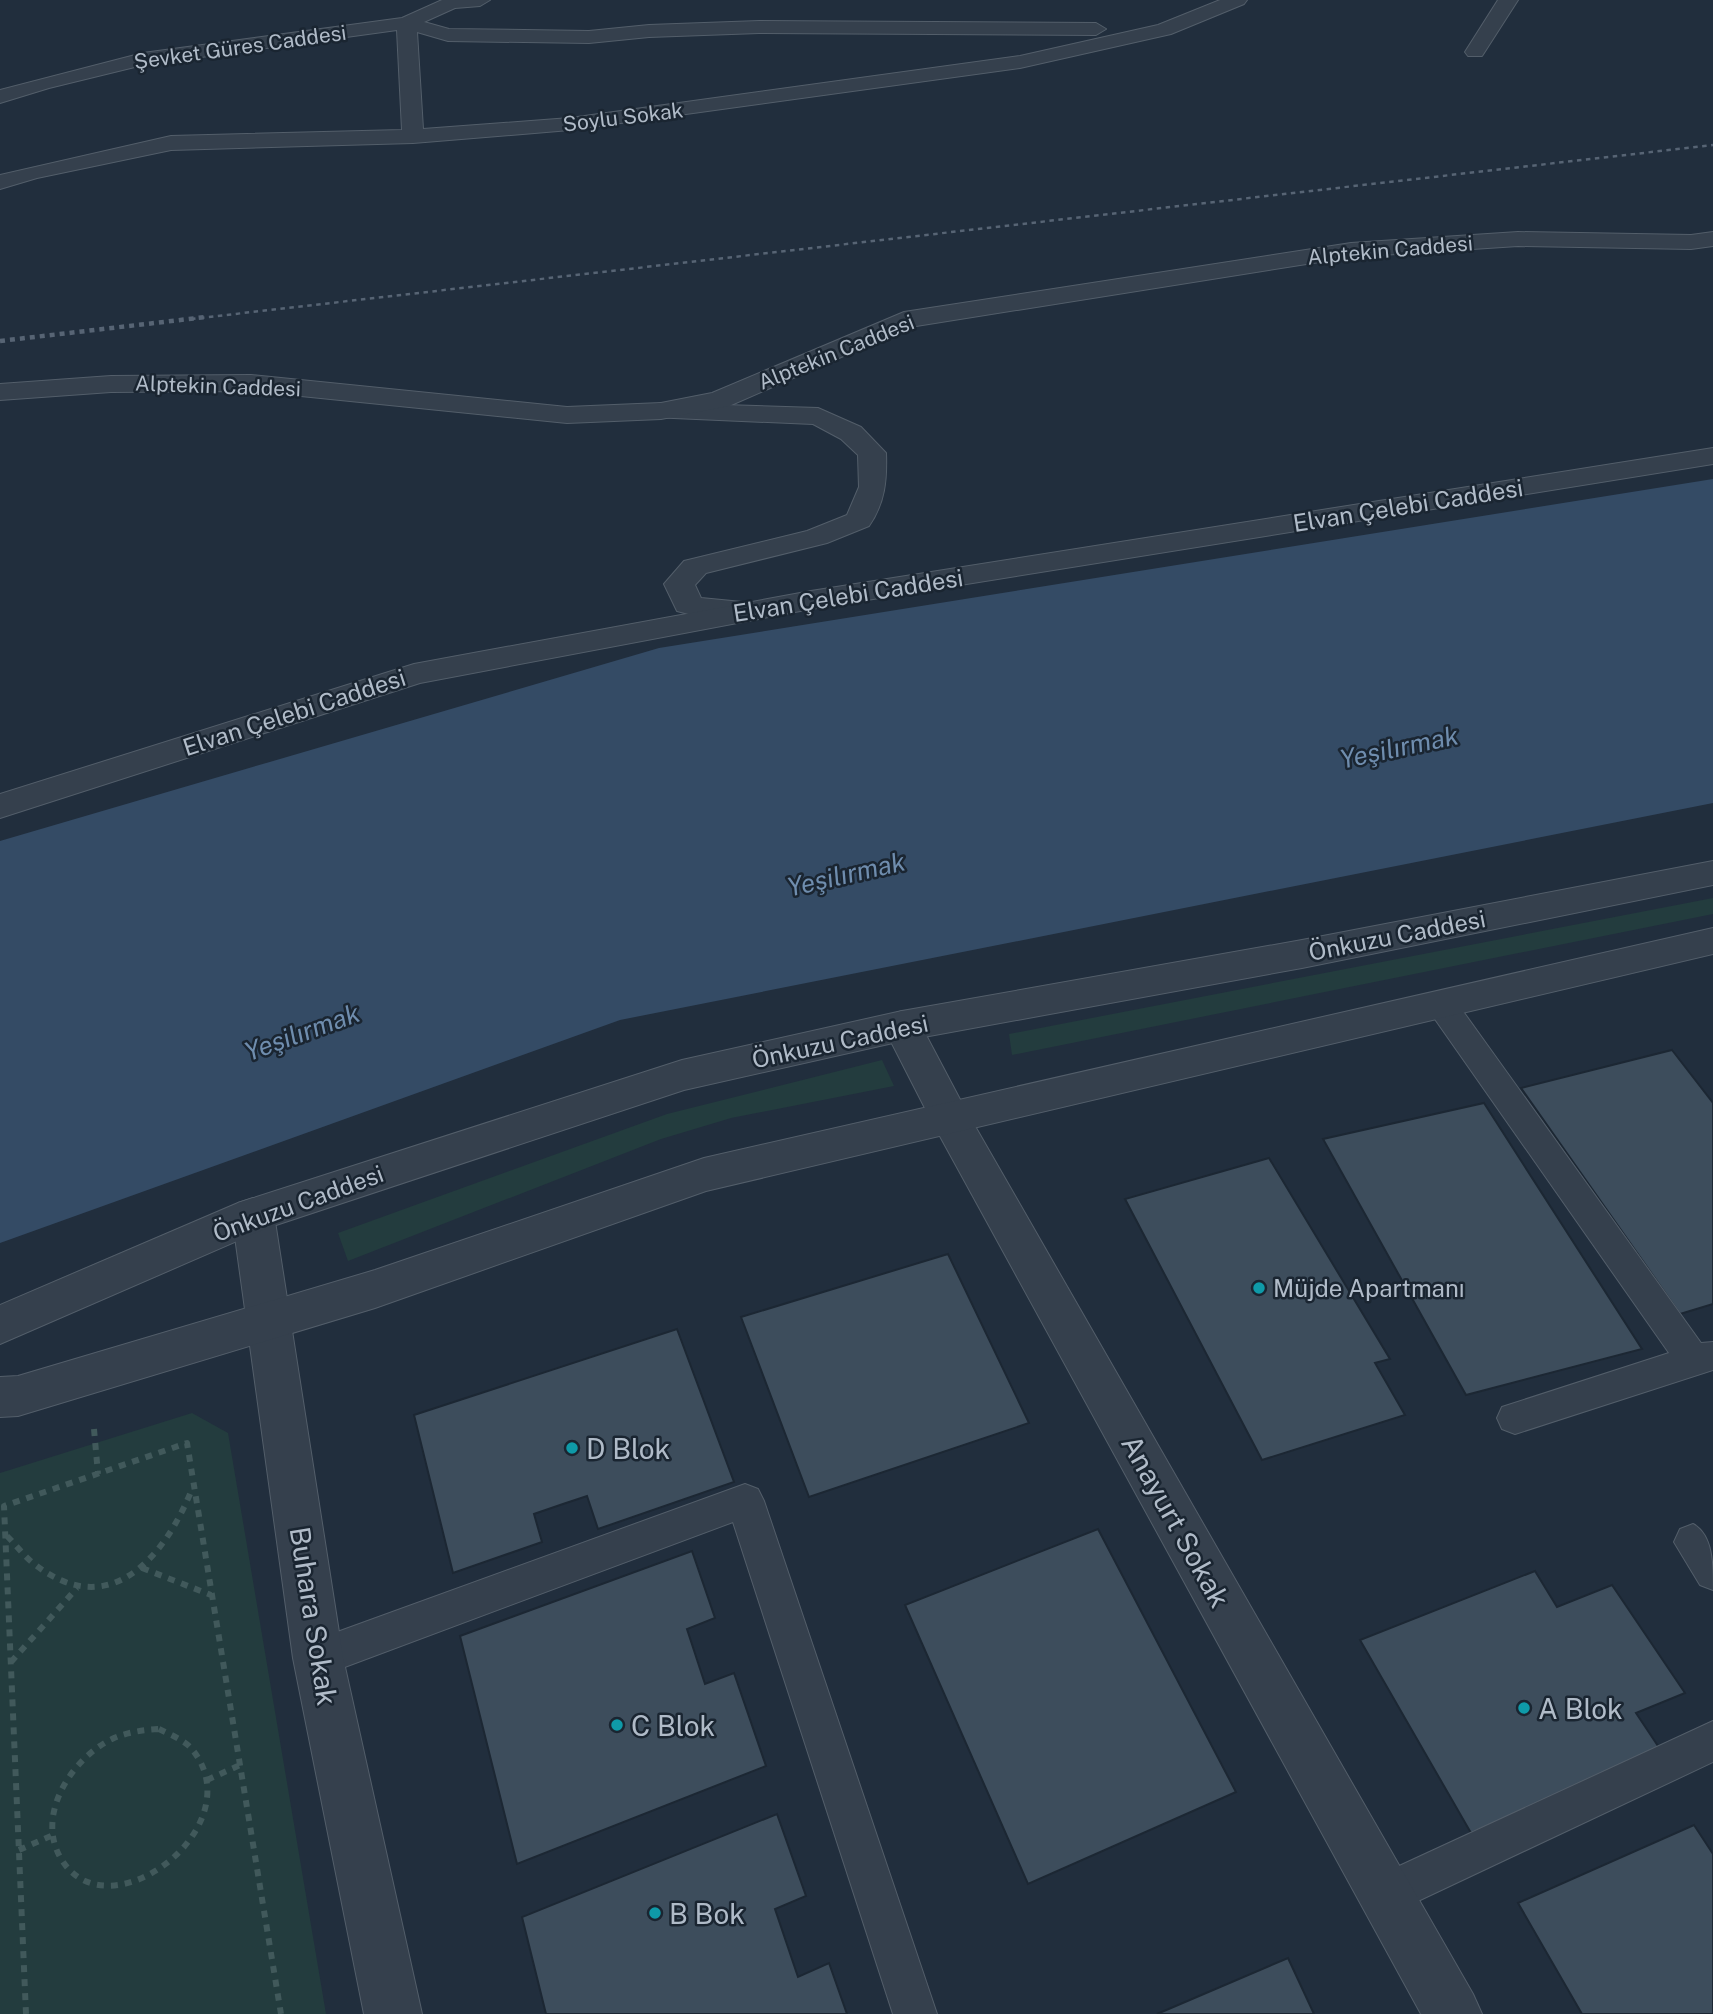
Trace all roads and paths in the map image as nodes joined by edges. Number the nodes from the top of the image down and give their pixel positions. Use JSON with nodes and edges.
{"nodes":[{"id":1,"x":480,"y":0,"type":"edge"},
{"id":2,"x":1237,"y":0,"type":"edge"},
{"id":3,"x":1508,"y":0,"type":"edge"},
{"id":4,"x":406,"y":23,"type":"junction"},
{"id":5,"x":1164,"y":30,"type":"junction"},
{"id":6,"x":1475,"y":52,"type":"dead end"},
{"id":7,"x":0,"y":97,"type":"edge"},
{"id":8,"x":413,"y":136,"type":"junction"},
{"id":9,"x":0,"y":182,"type":"edge"},
{"id":10,"x":1702,"y":240,"type":"edge"},
{"id":11,"x":1713,"y":260,"type":"edge"},
{"id":12,"x":0,"y":392,"type":"edge"},
{"id":13,"x":661,"y":411,"type":"junction"},
{"id":14,"x":1713,"y":456,"type":"edge"},
{"id":15,"x":752,"y":611,"type":"junction"},
{"id":16,"x":0,"y":806,"type":"edge"},
{"id":17,"x":1713,"y":873,"type":"edge"},
{"id":18,"x":1713,"y":942,"type":"edge"},
{"id":19,"x":1441,"y":1004,"type":"junction"},
{"id":20,"x":902,"y":1026,"type":"junction"},
{"id":21,"x":950,"y":1118,"type":"junction"},
{"id":22,"x":253,"y":1215,"type":"junction"},
{"id":23,"x":270,"y":1321,"type":"junction"},
{"id":24,"x":0,"y":1325,"type":"edge"},
{"id":25,"x":1703,"y":1358,"type":"edge"},
{"id":26,"x":0,"y":1397,"type":"edge"},
{"id":27,"x":1515,"y":1418,"type":"dead end"},
{"id":28,"x":194,"y":1485,"type":"junction"},
{"id":29,"x":6,"y":1535,"type":"junction"},
{"id":30,"x":142,"y":1568,"type":"junction"},
{"id":31,"x":77,"y":1588,"type":"junction"},
{"id":32,"x":212,"y":1595,"type":"junction"},
{"id":33,"x":318,"y":1658,"type":"junction"},
{"id":34,"x":11,"y":1662,"type":"junction"},
{"id":35,"x":1713,"y":1741,"type":"edge"},
{"id":36,"x":240,"y":1765,"type":"junction"},
{"id":37,"x":207,"y":1780,"type":"junction"},
{"id":38,"x":53,"y":1835,"type":"junction"},
{"id":39,"x":19,"y":1850,"type":"junction"},
{"id":40,"x":1386,"y":1894,"type":"junction"},
{"id":41,"x":26,"y":2014,"type":"edge"},
{"id":42,"x":281,"y":2014,"type":"edge"},
{"id":43,"x":393,"y":2014,"type":"edge"},
{"id":44,"x":915,"y":2014,"type":"edge"},
{"id":45,"x":1453,"y":2014,"type":"edge"}],
"edges":[{"from":1,"to":4,"type":"street","name":"Şevket Güres Caddesi"},
{"from":2,"to":5,"type":"street","name":"Soylu Sokak"},
{"from":3,"to":6,"type":"street"},
{"from":4,"to":5,"type":"street"},
{"from":4,"to":7,"type":"street","name":"Şevket Güres Caddesi"},
{"from":4,"to":8,"type":"street"},
{"from":5,"to":8,"type":"street","name":"Soylu Sokak"},
{"from":8,"to":9,"type":"street","name":"Soylu Sokak"},
{"from":10,"to":11,"type":"street"},
{"from":10,"to":13,"type":"street","name":"Alptekin Caddesi"},
{"from":12,"to":13,"type":"street","name":"Alptekin Caddesi"},
{"from":13,"to":15,"type":"street"},
{"from":14,"to":15,"type":"street","name":"Elvan Çelebi Caddesi"},
{"from":15,"to":16,"type":"street","name":"Elvan Çelebi Caddesi"},
{"from":17,"to":20,"type":"street","name":"Önkuzu Caddesi"},
{"from":18,"to":19,"type":"street"},
{"from":19,"to":21,"type":"street"},
{"from":19,"to":25,"type":"lane"},
{"from":20,"to":21,"type":"street","name":"Anayurt Sokak"},
{"from":20,"to":22,"type":"street","name":"Önkuzu Caddesi"},
{"from":21,"to":23,"type":"street"},
{"from":21,"to":40,"type":"street","name":"Anayurt Sokak"},
{"from":22,"to":23,"type":"street","name":"Buhara Sokak"},
{"from":22,"to":24,"type":"street","name":"Önkuzu Caddesi"},
{"from":23,"to":26,"type":"street"},
{"from":23,"to":33,"type":"street","name":"Buhara Sokak"},
{"from":25,"to":27,"type":"lane"},
{"from":28,"to":29,"type":"path"},
{"from":28,"to":30,"type":"path"},
{"from":28,"to":32,"type":"path"},
{"from":29,"to":31,"type":"path"},
{"from":29,"to":34,"type":"path"},
{"from":30,"to":31,"type":"path"},
{"from":30,"to":32,"type":"path"},
{"from":31,"to":34,"type":"path"},
{"from":32,"to":36,"type":"path"},
{"from":33,"to":43,"type":"street","name":"Buhara Sokak"},
{"from":33,"to":44,"type":"lane"},
{"from":34,"to":39,"type":"path"},
{"from":35,"to":40,"type":"lane"},
{"from":36,"to":37,"type":"path"},
{"from":36,"to":42,"type":"path"},
{"from":37,"to":38,"type":"path"},
{"from":37,"to":38,"type":"path"},
{"from":38,"to":39,"type":"path"},
{"from":39,"to":41,"type":"path"},
{"from":40,"to":45,"type":"street","name":"Anayurt Sokak"}]}
